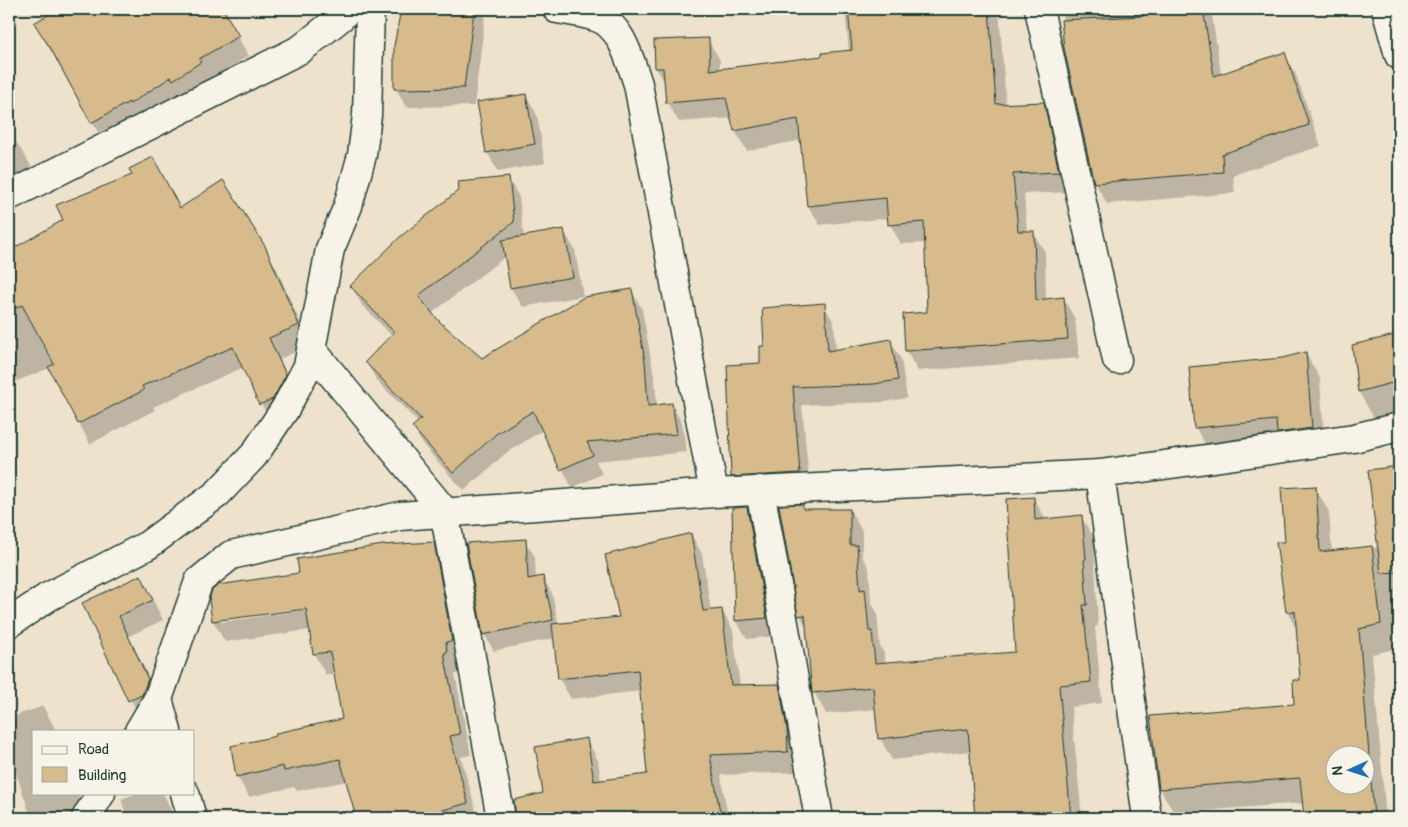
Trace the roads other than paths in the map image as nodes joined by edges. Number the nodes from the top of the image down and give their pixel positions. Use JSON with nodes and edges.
{"nodes":[{"id":1,"x":348,"y":9,"type":"edge"},
{"id":2,"x":370,"y":9,"type":"edge"},
{"id":3,"x":557,"y":9,"type":"edge"},
{"id":4,"x":1039,"y":9,"type":"edge"},
{"id":5,"x":1386,"y":9,"type":"edge"},
{"id":6,"x":1399,"y":55,"type":"edge"},
{"id":7,"x":9,"y":196,"type":"edge"},
{"id":8,"x":312,"y":350,"type":"junction"},
{"id":9,"x":1118,"y":360,"type":"dead end"},
{"id":10,"x":1399,"y":426,"type":"edge"},
{"id":11,"x":1100,"y":474,"type":"junction"},
{"id":12,"x":760,"y":490,"type":"junction"},
{"id":13,"x":714,"y":493,"type":"junction"},
{"id":14,"x":444,"y":511,"type":"junction"},
{"id":15,"x":9,"y":623,"type":"edge"},
{"id":16,"x":158,"y":699,"type":"junction"},
{"id":17,"x":140,"y":730,"type":"edge"},
{"id":18,"x":167,"y":730,"type":"edge"},
{"id":19,"x":100,"y":794,"type":"edge"},
{"id":20,"x":185,"y":794,"type":"edge"},
{"id":21,"x":86,"y":818,"type":"edge"},
{"id":22,"x":192,"y":818,"type":"edge"},
{"id":23,"x":501,"y":818,"type":"edge"},
{"id":24,"x":819,"y":818,"type":"edge"},
{"id":25,"x":1147,"y":818,"type":"edge"}],
"edges":[{"from":1,"to":7,"type":"street"},
{"from":2,"to":8,"type":"street"},
{"from":3,"to":13,"type":"street"},
{"from":4,"to":9,"type":"street"},
{"from":5,"to":6,"type":"street"},
{"from":8,"to":14,"type":"street"},
{"from":8,"to":15,"type":"street"},
{"from":10,"to":11,"type":"street"},
{"from":11,"to":12,"type":"street"},
{"from":11,"to":25,"type":"street"},
{"from":12,"to":13,"type":"street"},
{"from":12,"to":24,"type":"street"},
{"from":13,"to":14,"type":"street"},
{"from":14,"to":16,"type":"street"},
{"from":14,"to":23,"type":"street"},
{"from":16,"to":17,"type":"street"},
{"from":16,"to":18,"type":"street"},
{"from":19,"to":21,"type":"street"},
{"from":20,"to":22,"type":"street"}]}
